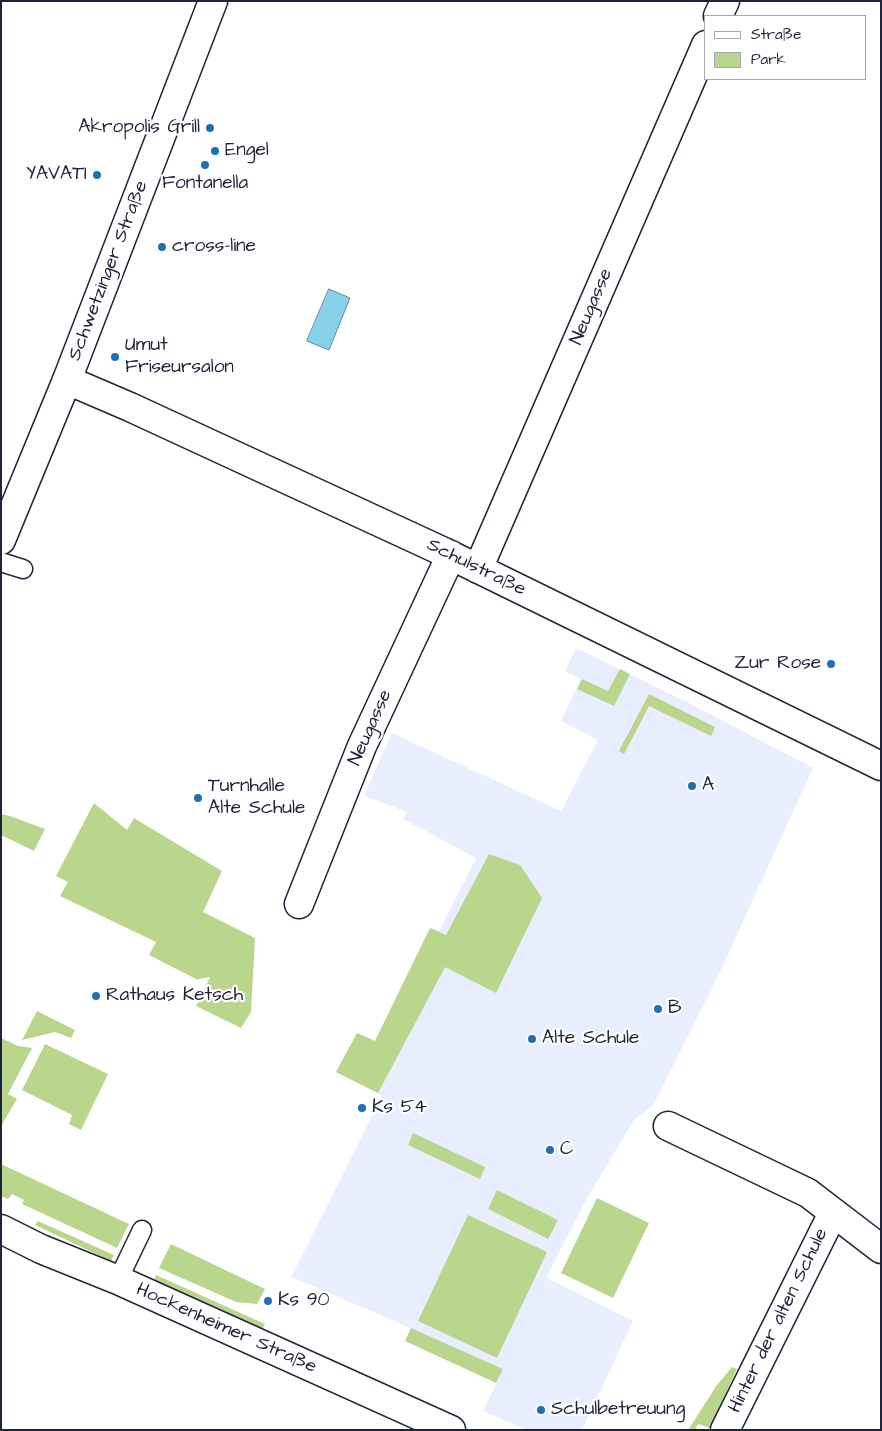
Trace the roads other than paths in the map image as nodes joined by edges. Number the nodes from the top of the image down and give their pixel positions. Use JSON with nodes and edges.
{"nodes":[{"id":1,"x":213,"y":1,"type":"edge"},
{"id":2,"x":725,"y":1,"type":"edge"},
{"id":3,"x":718,"y":15,"type":"edge"},
{"id":4,"x":704,"y":50,"type":"edge"},
{"id":5,"x":67,"y":380,"type":"junction"},
{"id":6,"x":1,"y":540,"type":"edge"},
{"id":7,"x":450,"y":555,"type":"junction"},
{"id":8,"x":1,"y":562,"type":"edge"},
{"id":9,"x":23,"y":569,"type":"dead end"},
{"id":10,"x":478,"y":569,"type":"junction"},
{"id":11,"x":881,"y":766,"type":"edge"},
{"id":12,"x":299,"y":904,"type":"dead end"},
{"id":13,"x":668,"y":1126,"type":"dead end"},
{"id":14,"x":833,"y":1213,"type":"junction"},
{"id":15,"x":1,"y":1229,"type":"edge"},
{"id":16,"x":142,"y":1230,"type":"dead end"},
{"id":17,"x":881,"y":1250,"type":"edge"},
{"id":18,"x":118,"y":1280,"type":"junction"},
{"id":19,"x":450,"y":1430,"type":"edge"},
{"id":20,"x":725,"y":1430,"type":"edge"}],
"edges":[{"from":1,"to":5,"type":"street","name":"Schwetzinger Straße"},
{"from":2,"to":3,"type":"street"},
{"from":4,"to":10,"type":"street","name":"Neugasse"},
{"from":5,"to":6,"type":"street","name":"Schwetzinger Straße"},
{"from":5,"to":7,"type":"street","name":"Schulstraße"},
{"from":7,"to":10,"type":"street","name":"Schulstraße"},
{"from":7,"to":12,"type":"street","name":"Neugasse"},
{"from":8,"to":9,"type":"lane"},
{"from":10,"to":11,"type":"street","name":"Schulstraße"},
{"from":13,"to":14,"type":"street","name":"Hinter der alten Schule"},
{"from":14,"to":17,"type":"street","name":"Hinter der alten Schule"},
{"from":14,"to":20,"type":"street","name":"Hinter der alten Schule"},
{"from":15,"to":18,"type":"street","name":"Hockenheimer Straße"},
{"from":16,"to":18,"type":"lane"},
{"from":18,"to":19,"type":"street","name":"Hockenheimer Straße"}]}
